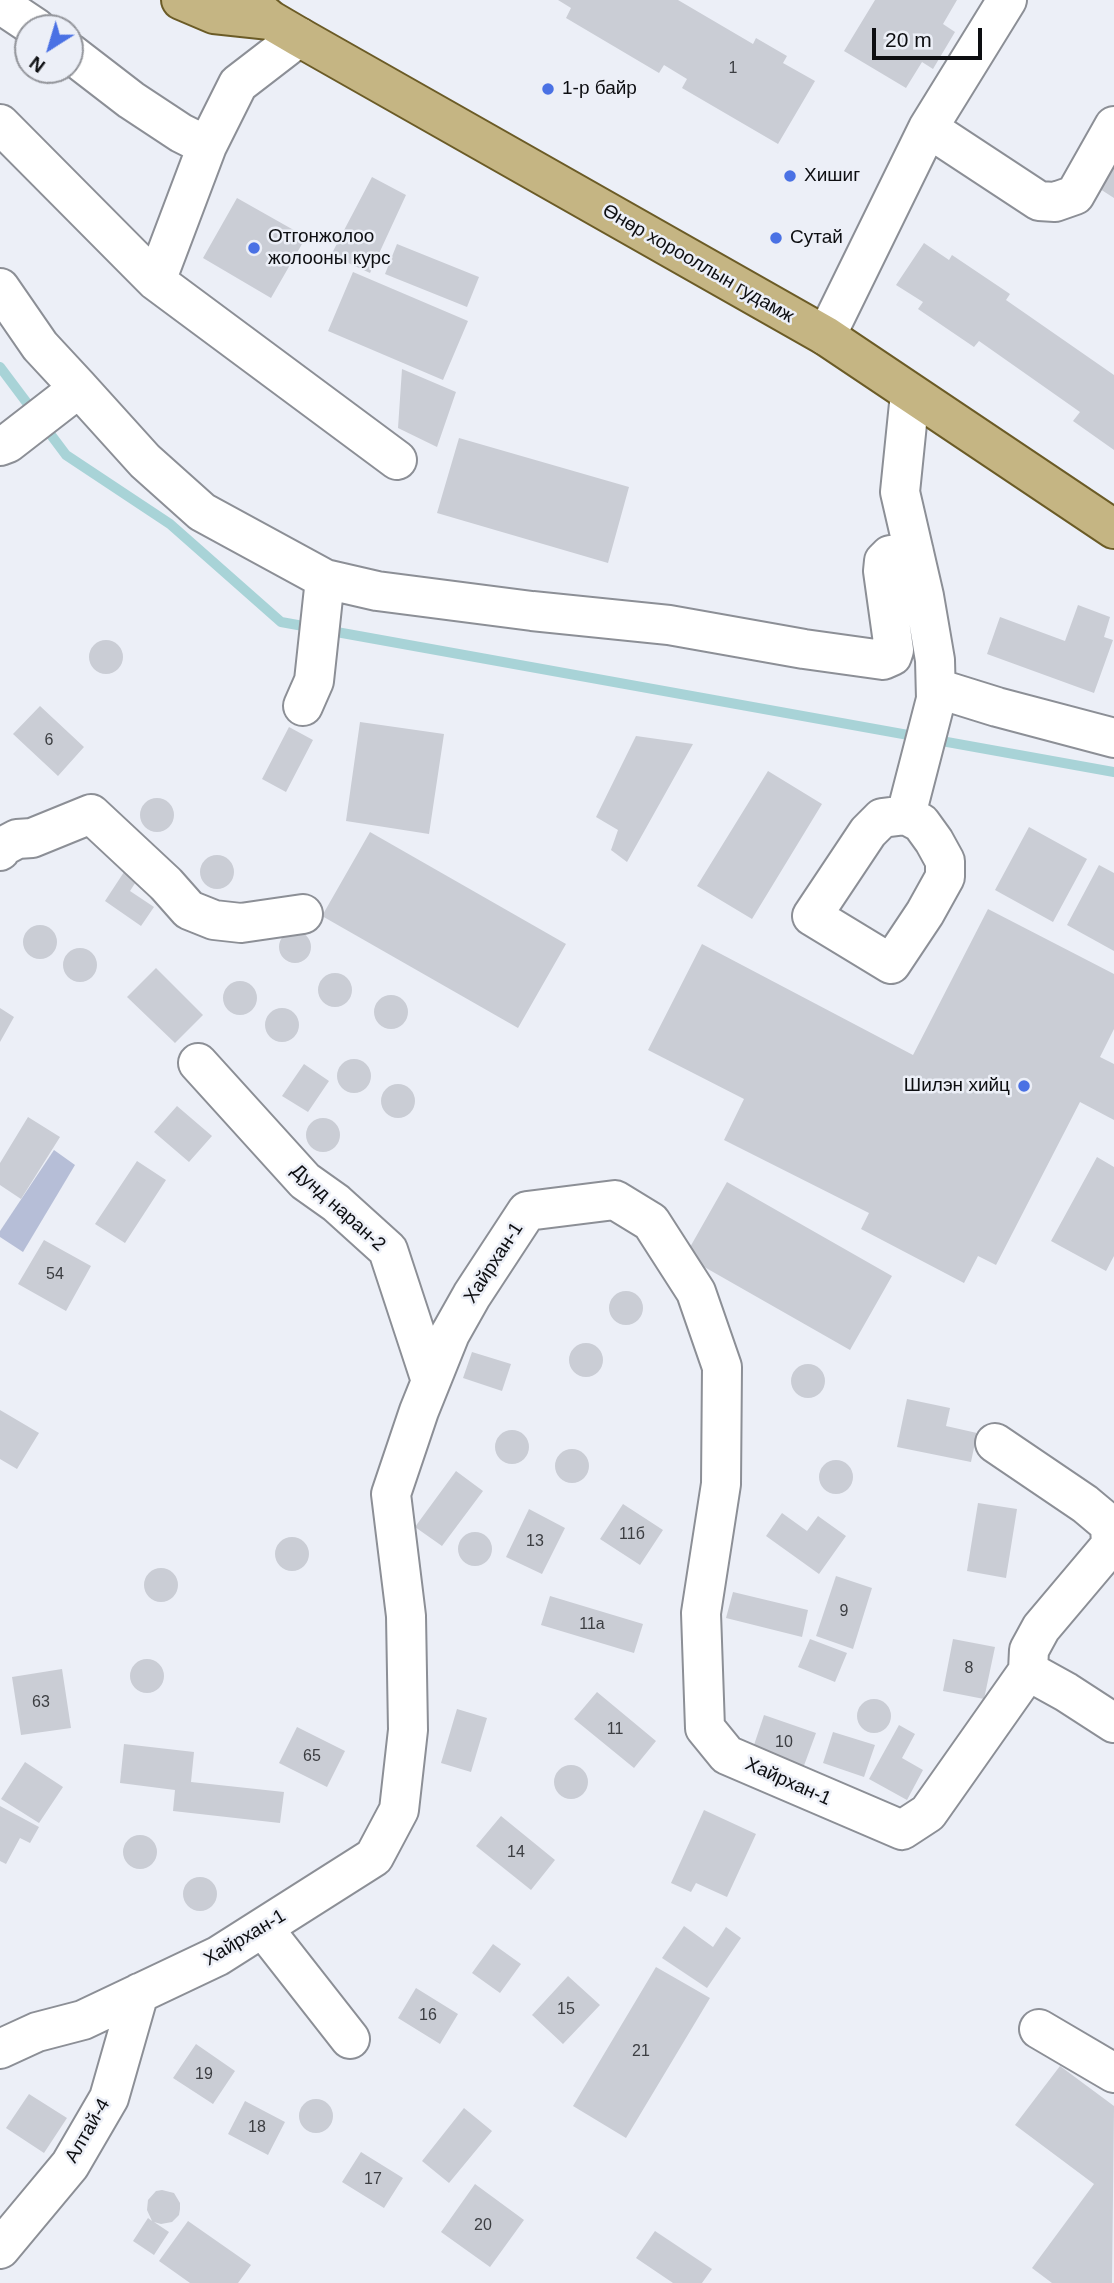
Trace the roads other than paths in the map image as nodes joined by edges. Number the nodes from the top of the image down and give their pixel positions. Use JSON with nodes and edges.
{"nodes":[{"id":1,"x":181,"y":0,"type":"edge"},
{"id":2,"x":1007,"y":0,"type":"edge"},
{"id":3,"x":0,"y":4,"type":"edge"},
{"id":4,"x":15,"y":14,"type":"edge"},
{"id":5,"x":272,"y":19,"type":"edge"},
{"id":6,"x":84,"y":64,"type":"edge"},
{"id":7,"x":0,"y":124,"type":"edge"},
{"id":8,"x":1114,"y":126,"type":"edge"},
{"id":9,"x":928,"y":128,"type":"junction"},
{"id":10,"x":207,"y":146,"type":"junction"},
{"id":11,"x":156,"y":281,"type":"junction"},
{"id":12,"x":0,"y":288,"type":"edge"},
{"id":13,"x":826,"y":337,"type":"junction"},
{"id":14,"x":73,"y":393,"type":"junction"},
{"id":15,"x":910,"y":394,"type":"junction"},
{"id":16,"x":4,"y":444,"type":"edge"},
{"id":17,"x":397,"y":460,"type":"dead end"},
{"id":18,"x":1114,"y":529,"type":"edge"},
{"id":19,"x":914,"y":552,"type":"junction"},
{"id":20,"x":325,"y":579,"type":"junction"},
{"id":21,"x":936,"y":693,"type":"junction"},
{"id":22,"x":309,"y":694,"type":"dead end"},
{"id":23,"x":1114,"y":738,"type":"edge"},
{"id":24,"x":910,"y":801,"type":"dead end"},
{"id":25,"x":1,"y":846,"type":"edge"},
{"id":26,"x":303,"y":914,"type":"dead end"},
{"id":27,"x":198,"y":1063,"type":"dead end"},
{"id":28,"x":431,"y":1381,"type":"junction"},
{"id":29,"x":995,"y":1443,"type":"dead end"},
{"id":30,"x":1028,"y":1671,"type":"junction"},
{"id":31,"x":1114,"y":1723,"type":"edge"},
{"id":32,"x":263,"y":1928,"type":"junction"},
{"id":33,"x":139,"y":1993,"type":"junction"},
{"id":34,"x":1039,"y":2029,"type":"dead end"},
{"id":35,"x":350,"y":2039,"type":"dead end"},
{"id":36,"x":0,"y":2049,"type":"edge"},
{"id":37,"x":1114,"y":2073,"type":"edge"},
{"id":38,"x":0,"y":2249,"type":"edge"}],
"edges":[{"from":1,"to":5,"type":"main road"},
{"from":2,"to":9,"type":"street"},
{"from":3,"to":4,"type":"street"},
{"from":5,"to":10,"type":"street"},
{"from":5,"to":13,"type":"main road","name":"Өнөр хорооллын гудамж"},
{"from":6,"to":10,"type":"street"},
{"from":7,"to":11,"type":"street"},
{"from":8,"to":9,"type":"street"},
{"from":9,"to":13,"type":"street"},
{"from":10,"to":11,"type":"street"},
{"from":11,"to":17,"type":"street"},
{"from":12,"to":14,"type":"street"},
{"from":13,"to":15,"type":"main road","name":"Өнөр хорооллын гудамж"},
{"from":14,"to":16,"type":"street"},
{"from":14,"to":20,"type":"street"},
{"from":15,"to":18,"type":"main road","name":"Өнөр хорооллын гудамж"},
{"from":15,"to":19,"type":"street"},
{"from":19,"to":20,"type":"street"},
{"from":19,"to":21,"type":"street"},
{"from":20,"to":22,"type":"street"},
{"from":21,"to":23,"type":"street"},
{"from":21,"to":24,"type":"street"},
{"from":25,"to":26,"type":"street"},
{"from":27,"to":28,"type":"street","name":"Дунд наран-2"},
{"from":28,"to":30,"type":"street","name":"Хайрхан-1"},
{"from":28,"to":32,"type":"street","name":"Хайрхан-1"},
{"from":29,"to":30,"type":"street","name":"Хайрхан-1"},
{"from":30,"to":31,"type":"street"},
{"from":32,"to":33,"type":"street","name":"Хайрхан-1"},
{"from":32,"to":35,"type":"street"},
{"from":33,"to":36,"type":"street","name":"Хайрхан-1"},
{"from":33,"to":38,"type":"street","name":"Алтай-4"},
{"from":34,"to":37,"type":"street"}]}
